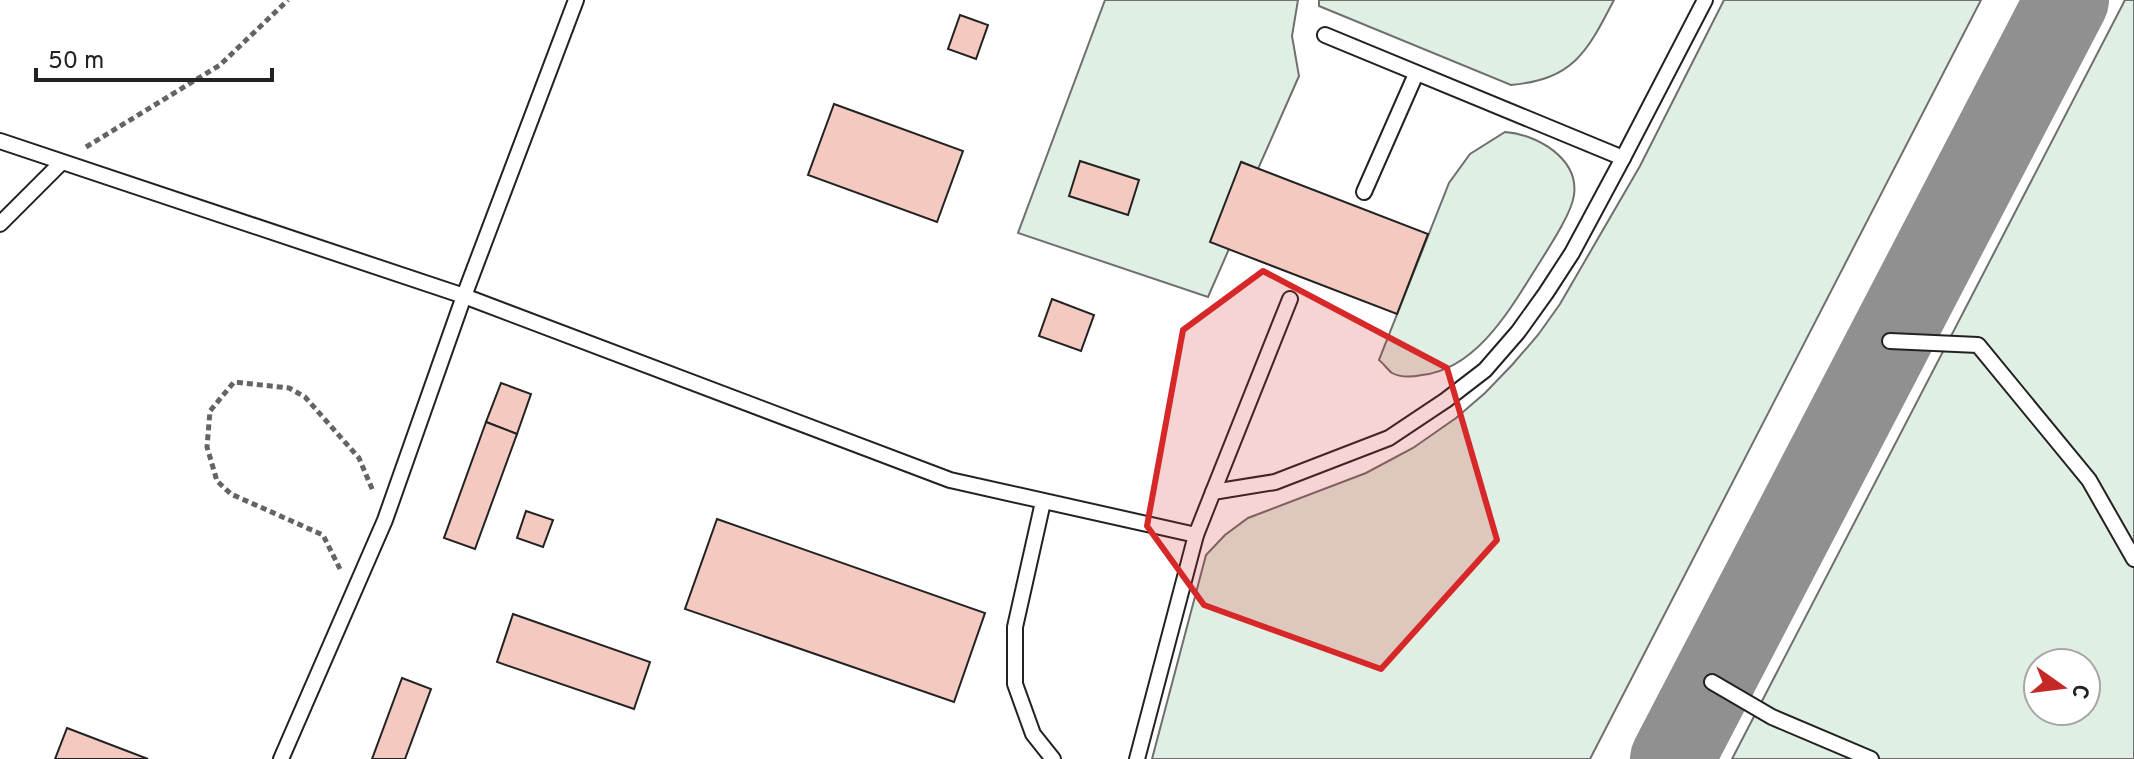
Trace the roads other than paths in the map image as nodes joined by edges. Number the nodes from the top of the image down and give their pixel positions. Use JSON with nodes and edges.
{"nodes":[{"id":1,"x":576,"y":0,"type":"edge"},
{"id":2,"x":1705,"y":0,"type":"edge"},
{"id":3,"x":1325,"y":35,"type":"dead end"},
{"id":4,"x":1416,"y":74,"type":"junction"},
{"id":5,"x":0,"y":141,"type":"edge"},
{"id":6,"x":1623,"y":158,"type":"junction"},
{"id":7,"x":61,"y":163,"type":"junction"},
{"id":8,"x":1364,"y":192,"type":"dead end"},
{"id":9,"x":0,"y":224,"type":"edge"},
{"id":10,"x":464,"y":296,"type":"junction"},
{"id":11,"x":1290,"y":299,"type":"dead end"},
{"id":12,"x":1890,"y":341,"type":"dead end"},
{"id":13,"x":1213,"y":492,"type":"junction"},
{"id":14,"x":1043,"y":502,"type":"junction"},
{"id":15,"x":1196,"y":535,"type":"junction"},
{"id":16,"x":2134,"y":559,"type":"edge"},
{"id":17,"x":1712,"y":682,"type":"dead end"},
{"id":18,"x":281,"y":759,"type":"edge"},
{"id":19,"x":1053,"y":759,"type":"edge"},
{"id":20,"x":1137,"y":759,"type":"edge"},
{"id":21,"x":1871,"y":759,"type":"edge"}],
"edges":[{"from":1,"to":10,"type":"lane"},
{"from":2,"to":6,"type":"lane"},
{"from":3,"to":4,"type":"lane"},
{"from":4,"to":6,"type":"lane"},
{"from":4,"to":8,"type":"lane"},
{"from":5,"to":7,"type":"lane"},
{"from":6,"to":13,"type":"lane"},
{"from":7,"to":9,"type":"lane"},
{"from":7,"to":10,"type":"lane"},
{"from":10,"to":14,"type":"lane"},
{"from":10,"to":18,"type":"lane"},
{"from":11,"to":13,"type":"lane"},
{"from":12,"to":16,"type":"lane"},
{"from":13,"to":15,"type":"lane"},
{"from":14,"to":15,"type":"lane"},
{"from":14,"to":19,"type":"lane"},
{"from":15,"to":20,"type":"lane"},
{"from":17,"to":21,"type":"lane"}]}
